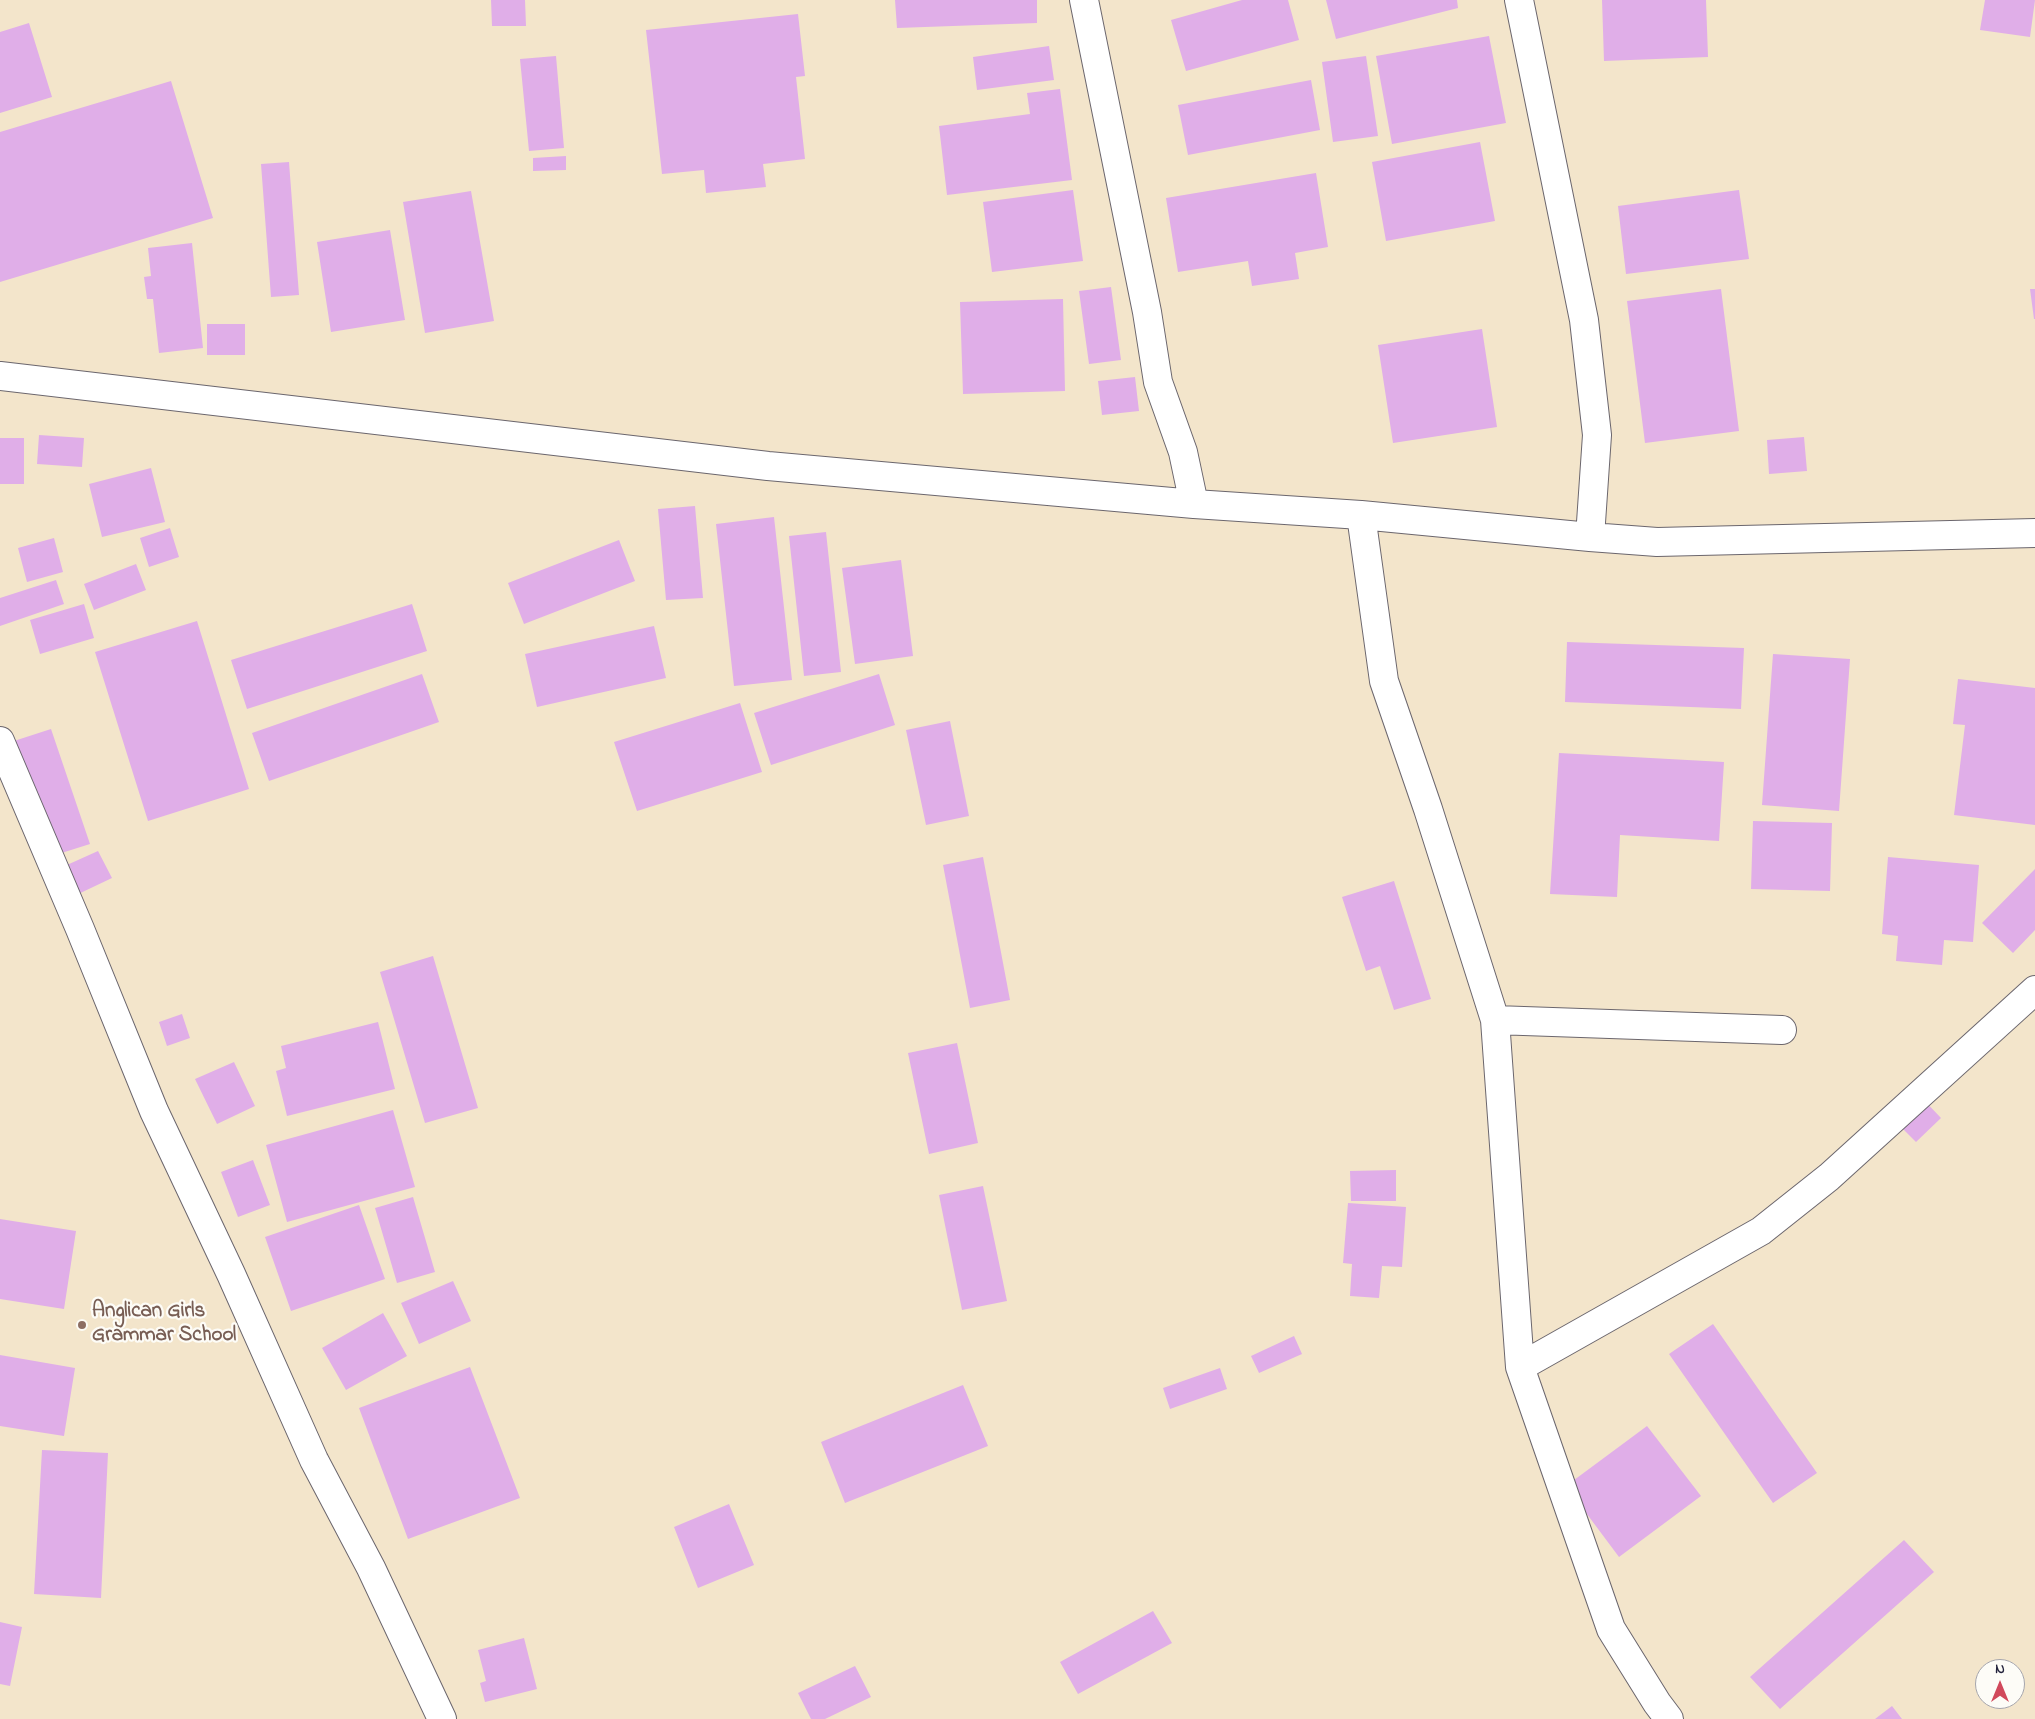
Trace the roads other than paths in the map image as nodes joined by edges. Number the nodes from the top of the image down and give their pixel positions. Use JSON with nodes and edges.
{"nodes":[{"id":1,"x":1084,"y":0,"type":"edge"},
{"id":2,"x":1519,"y":0,"type":"edge"},
{"id":3,"x":0,"y":376,"type":"edge"},
{"id":4,"x":1194,"y":504,"type":"junction"},
{"id":5,"x":1361,"y":515,"type":"junction"},
{"id":6,"x":2035,"y":533,"type":"edge"},
{"id":7,"x":1590,"y":537,"type":"junction"},
{"id":8,"x":0,"y":741,"type":"edge"},
{"id":9,"x":2035,"y":990,"type":"edge"},
{"id":10,"x":1495,"y":1020,"type":"junction"},
{"id":11,"x":1782,"y":1030,"type":"dead end"},
{"id":12,"x":1520,"y":1367,"type":"junction"},
{"id":13,"x":442,"y":1719,"type":"edge"},
{"id":14,"x":1669,"y":1719,"type":"edge"}],
"edges":[{"from":1,"to":4,"type":"street"},
{"from":2,"to":7,"type":"street"},
{"from":3,"to":4,"type":"street"},
{"from":4,"to":5,"type":"street"},
{"from":5,"to":7,"type":"street"},
{"from":5,"to":10,"type":"street"},
{"from":6,"to":7,"type":"street"},
{"from":8,"to":13,"type":"street"},
{"from":9,"to":12,"type":"street"},
{"from":10,"to":11,"type":"street"},
{"from":10,"to":12,"type":"street"},
{"from":12,"to":14,"type":"street"}]}
